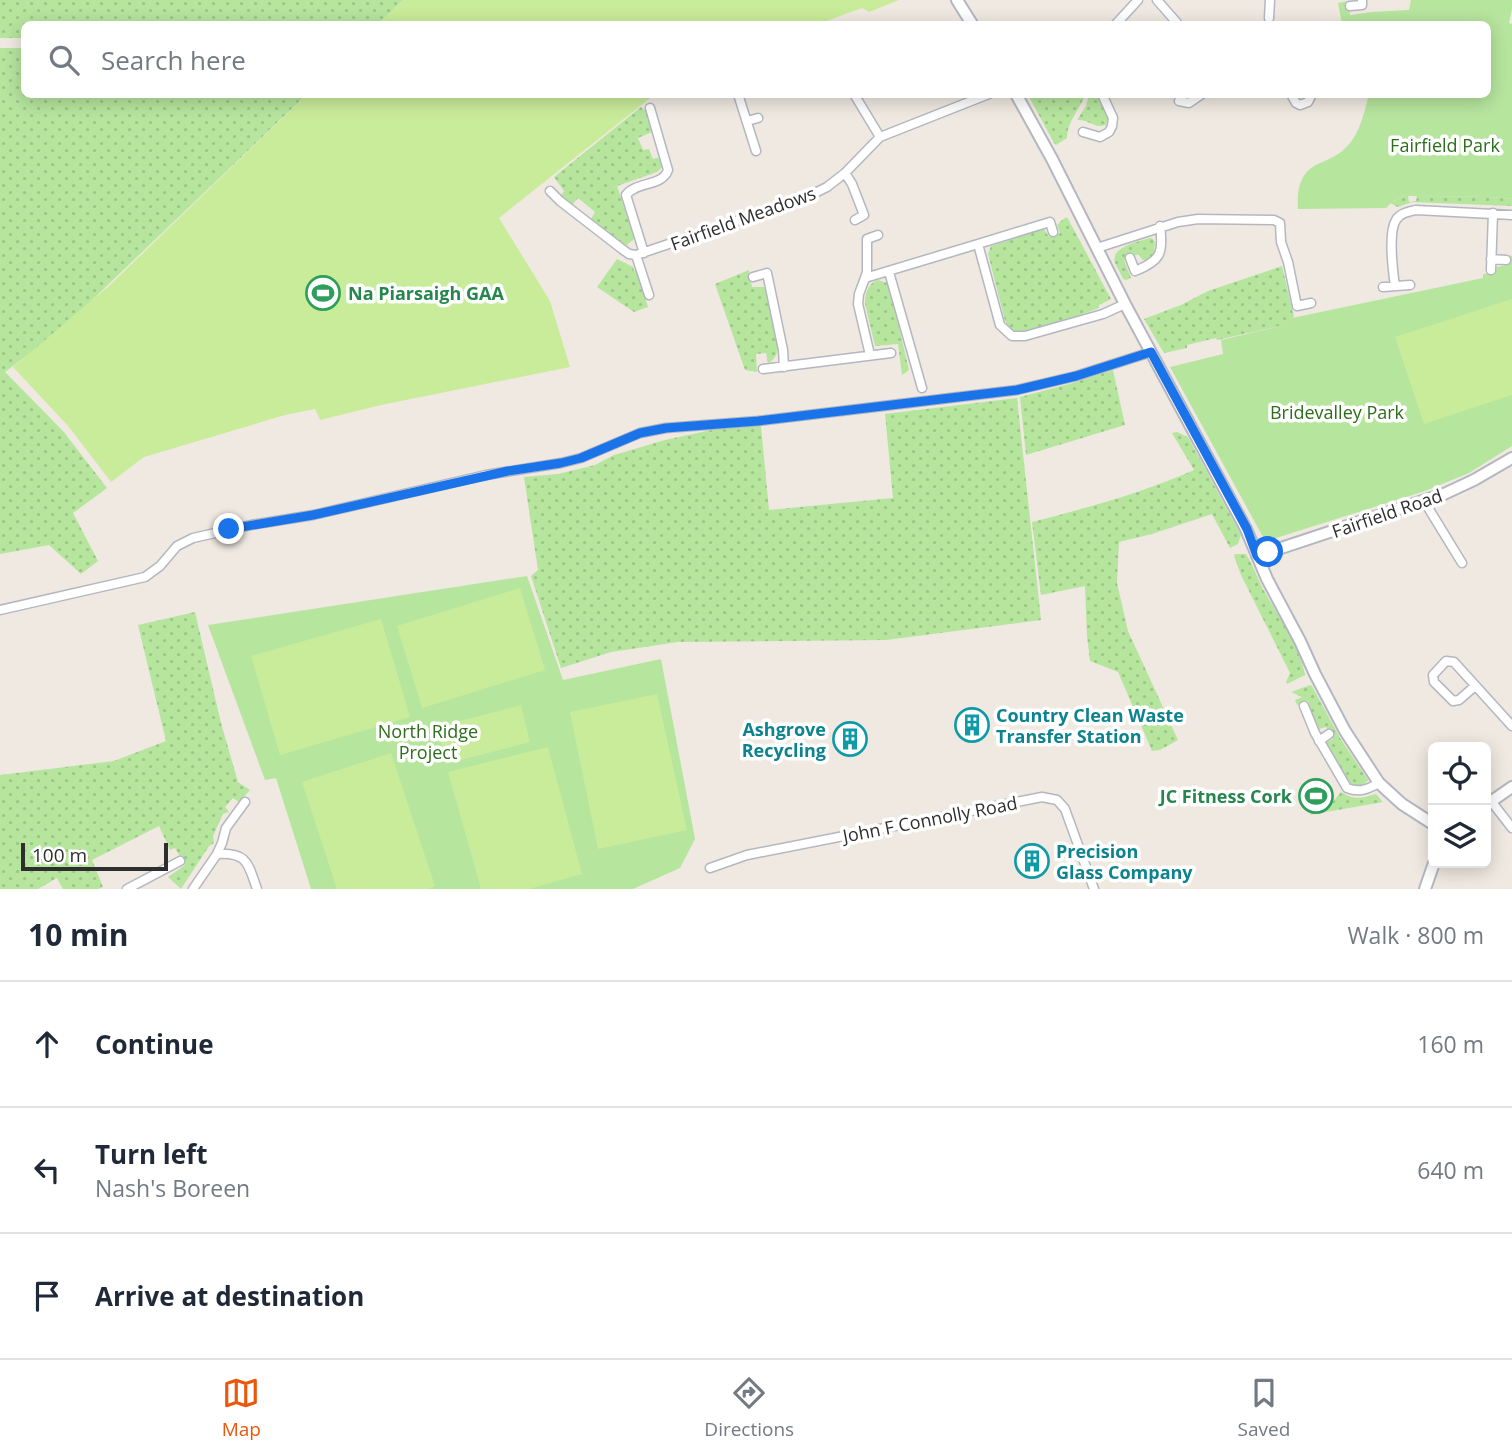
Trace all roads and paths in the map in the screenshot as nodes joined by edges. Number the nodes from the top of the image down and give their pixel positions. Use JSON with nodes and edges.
{"nodes":[{"id":1,"x":957,"y":0,"type":"edge"},
{"id":2,"x":1138,"y":0,"type":"edge"},
{"id":3,"x":1157,"y":0,"type":"edge"},
{"id":4,"x":1270,"y":0,"type":"edge"},
{"id":5,"x":1362,"y":0,"type":"edge"},
{"id":6,"x":1350,"y":6,"type":"dead end"},
{"id":7,"x":1269,"y":18,"type":"dead end"},
{"id":8,"x":970,"y":21,"type":"edge"},
{"id":9,"x":1119,"y":21,"type":"edge"},
{"id":10,"x":1175,"y":21,"type":"edge"},
{"id":11,"x":739,"y":98,"type":"edge"},
{"id":12,"x":856,"y":98,"type":"edge"},
{"id":13,"x":979,"y":98,"type":"edge"},
{"id":14,"x":1018,"y":98,"type":"edge"},
{"id":15,"x":1104,"y":98,"type":"edge"},
{"id":16,"x":1198,"y":98,"type":"edge"},
{"id":17,"x":1293,"y":98,"type":"edge"},
{"id":18,"x":1310,"y":98,"type":"edge"},
{"id":19,"x":1179,"y":101,"type":"dead end"},
{"id":20,"x":650,"y":108,"type":"dead end"},
{"id":21,"x":758,"y":118,"type":"dead end"},
{"id":22,"x":747,"y":121,"type":"junction"},
{"id":23,"x":1083,"y":132,"type":"dead end"},
{"id":24,"x":880,"y":137,"type":"junction"},
{"id":25,"x":659,"y":141,"type":"junction"},
{"id":26,"x":649,"y":143,"type":"dead end"},
{"id":27,"x":756,"y":151,"type":"dead end"},
{"id":28,"x":845,"y":173,"type":"junction"},
{"id":29,"x":550,"y":191,"type":"dead end"},
{"id":30,"x":1493,"y":213,"type":"junction"},
{"id":31,"x":1512,"y":215,"type":"edge"},
{"id":32,"x":855,"y":220,"type":"dead end"},
{"id":33,"x":1160,"y":226,"type":"junction"},
{"id":34,"x":1053,"y":232,"type":"dead end"},
{"id":35,"x":878,"y":235,"type":"dead end"},
{"id":36,"x":978,"y":244,"type":"junction"},
{"id":37,"x":1097,"y":248,"type":"junction"},
{"id":38,"x":640,"y":254,"type":"junction"},
{"id":39,"x":1130,"y":258,"type":"dead end"},
{"id":40,"x":1491,"y":259,"type":"junction"},
{"id":41,"x":1506,"y":260,"type":"dead end"},
{"id":42,"x":1491,"y":270,"type":"dead end"},
{"id":43,"x":889,"y":272,"type":"junction"},
{"id":44,"x":754,"y":278,"type":"dead end"},
{"id":45,"x":865,"y":278,"type":"junction"},
{"id":46,"x":1410,"y":285,"type":"dead end"},
{"id":47,"x":1395,"y":286,"type":"junction"},
{"id":48,"x":1383,"y":287,"type":"dead end"},
{"id":49,"x":649,"y":295,"type":"dead end"},
{"id":50,"x":1311,"y":303,"type":"dead end"},
{"id":51,"x":1125,"y":304,"type":"junction"},
{"id":52,"x":1151,"y":352,"type":"junction"},
{"id":53,"x":891,"y":353,"type":"dead end"},
{"id":54,"x":870,"y":355,"type":"junction"},
{"id":55,"x":784,"y":367,"type":"junction"},
{"id":56,"x":763,"y":369,"type":"dead end"},
{"id":57,"x":922,"y":388,"type":"dead end"},
{"id":58,"x":1512,"y":457,"type":"edge"},
{"id":59,"x":1424,"y":501,"type":"junction"},
{"id":60,"x":1257,"y":556,"type":"junction"},
{"id":61,"x":1462,"y":563,"type":"dead end"},
{"id":62,"x":0,"y":610,"type":"edge"},
{"id":63,"x":1475,"y":686,"type":"junction"},
{"id":64,"x":1304,"y":706,"type":"dead end"},
{"id":65,"x":1512,"y":726,"type":"edge"},
{"id":66,"x":1329,"y":734,"type":"dead end"},
{"id":67,"x":1319,"y":741,"type":"junction"},
{"id":68,"x":1379,"y":783,"type":"junction"},
{"id":69,"x":1512,"y":787,"type":"edge"},
{"id":70,"x":245,"y":802,"type":"dead end"},
{"id":71,"x":1491,"y":802,"type":"edge"},
{"id":72,"x":1491,"y":805,"type":"edge"},
{"id":73,"x":1428,"y":821,"type":"edge"},
{"id":74,"x":1512,"y":828,"type":"edge"},
{"id":75,"x":217,"y":854,"type":"junction"},
{"id":76,"x":180,"y":861,"type":"dead end"},
{"id":77,"x":710,"y":868,"type":"dead end"},
{"id":78,"x":1432,"y":868,"type":"edge"},
{"id":79,"x":127,"y":889,"type":"edge"},
{"id":80,"x":193,"y":889,"type":"edge"},
{"id":81,"x":257,"y":889,"type":"edge"},
{"id":82,"x":1094,"y":889,"type":"edge"},
{"id":83,"x":1425,"y":889,"type":"edge"}],
"edges":[{"from":1,"to":8,"type":"street"},
{"from":2,"to":9,"type":"street"},
{"from":3,"to":10,"type":"street"},
{"from":4,"to":7,"type":"street"},
{"from":5,"to":6,"type":"street"},
{"from":11,"to":22,"type":"street"},
{"from":12,"to":24,"type":"street"},
{"from":13,"to":24,"type":"street","name":"Fairfield Meadows"},
{"from":14,"to":37,"type":"street"},
{"from":15,"to":23,"type":"street"},
{"from":16,"to":19,"type":"street"},
{"from":17,"to":18,"type":"street"},
{"from":20,"to":25,"type":"street"},
{"from":21,"to":22,"type":"street"},
{"from":22,"to":27,"type":"street"},
{"from":24,"to":28,"type":"street","name":"Fairfield Meadows"},
{"from":25,"to":26,"type":"street"},
{"from":25,"to":38,"type":"street"},
{"from":28,"to":32,"type":"street"},
{"from":28,"to":38,"type":"street","name":"Fairfield Meadows"},
{"from":29,"to":38,"type":"street"},
{"from":30,"to":31,"type":"street"},
{"from":30,"to":40,"type":"street"},
{"from":30,"to":47,"type":"street"},
{"from":33,"to":37,"type":"street"},
{"from":33,"to":39,"type":"street"},
{"from":33,"to":50,"type":"street"},
{"from":34,"to":36,"type":"street"},
{"from":35,"to":45,"type":"street"},
{"from":36,"to":43,"type":"street"},
{"from":36,"to":51,"type":"street"},
{"from":37,"to":51,"type":"street"},
{"from":38,"to":49,"type":"street"},
{"from":40,"to":41,"type":"street"},
{"from":40,"to":42,"type":"street"},
{"from":43,"to":45,"type":"street"},
{"from":43,"to":57,"type":"street"},
{"from":44,"to":55,"type":"street"},
{"from":45,"to":54,"type":"street"},
{"from":46,"to":47,"type":"street"},
{"from":47,"to":48,"type":"street"},
{"from":51,"to":52,"type":"street"},
{"from":52,"to":60,"type":"street"},
{"from":52,"to":62,"type":"street"},
{"from":53,"to":54,"type":"street"},
{"from":54,"to":55,"type":"street"},
{"from":55,"to":56,"type":"street"},
{"from":58,"to":59,"type":"street","name":"Fairfield Road"},
{"from":59,"to":60,"type":"street","name":"Fairfield Road"},
{"from":59,"to":61,"type":"street"},
{"from":60,"to":68,"type":"street"},
{"from":63,"to":63,"type":"street"},
{"from":63,"to":65,"type":"street"},
{"from":64,"to":67,"type":"street"},
{"from":66,"to":67,"type":"street"},
{"from":67,"to":68,"type":"street"},
{"from":68,"to":73,"type":"street"},
{"from":69,"to":71,"type":"street"},
{"from":70,"to":75,"type":"street"},
{"from":72,"to":74,"type":"street"},
{"from":75,"to":80,"type":"street"},
{"from":75,"to":81,"type":"street"},
{"from":76,"to":79,"type":"street"},
{"from":77,"to":82,"type":"street","name":"John F Connolly Road"},
{"from":78,"to":83,"type":"street"}]}
